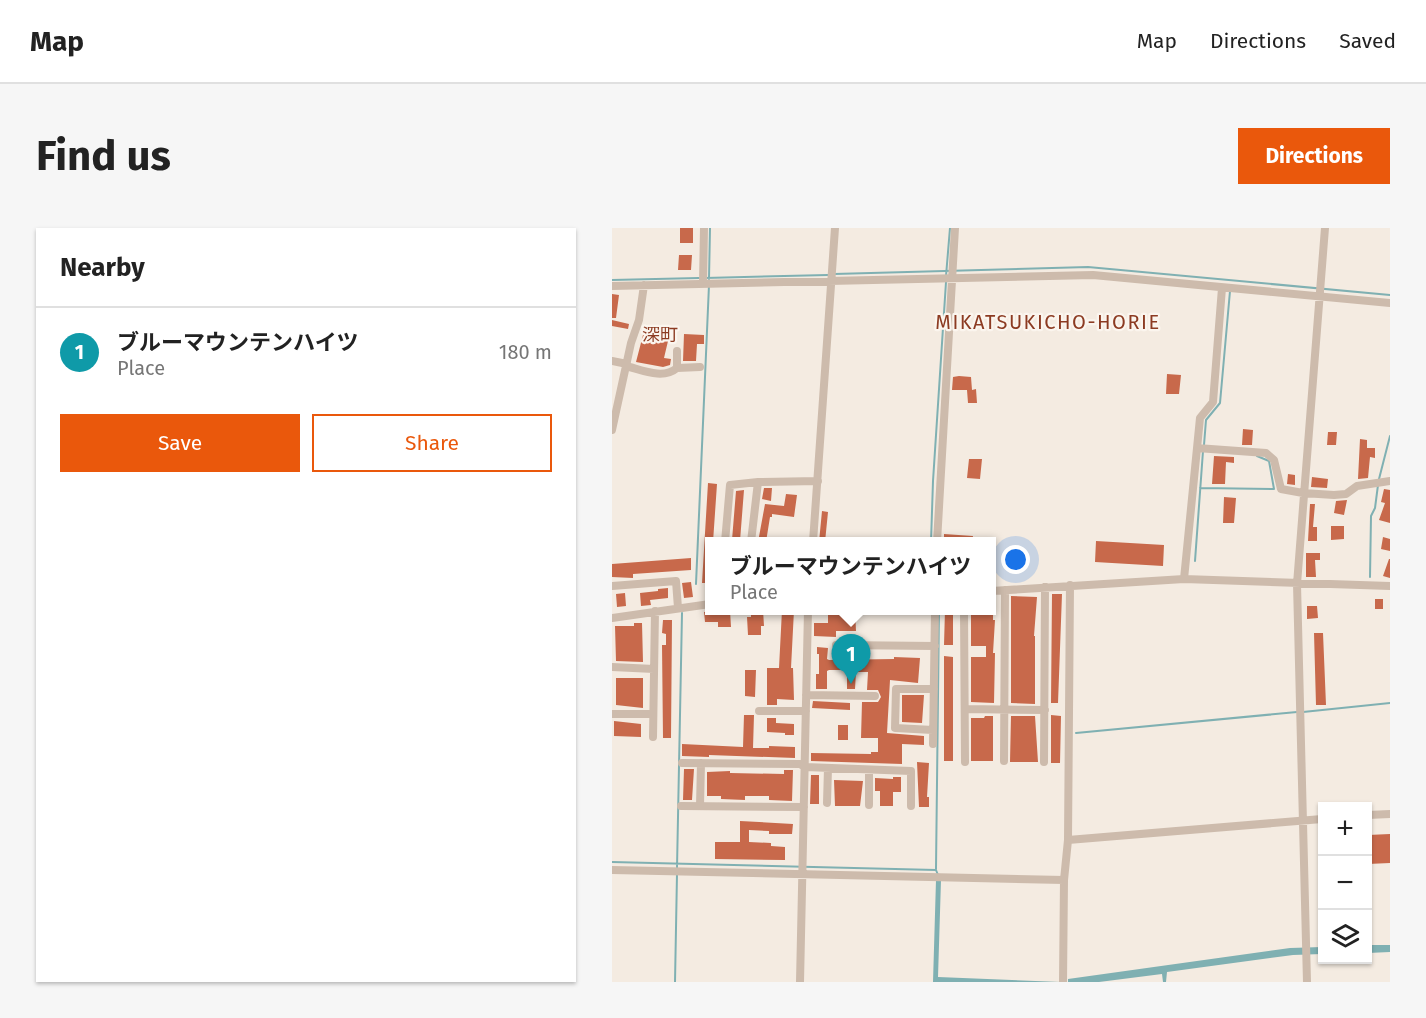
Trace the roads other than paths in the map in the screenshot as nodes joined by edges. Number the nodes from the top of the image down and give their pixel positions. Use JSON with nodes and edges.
{"nodes":[{"id":1,"x":704,"y":228,"type":"edge"},
{"id":2,"x":835,"y":228,"type":"edge"},
{"id":3,"x":955,"y":228,"type":"edge"},
{"id":4,"x":1325,"y":228,"type":"edge"},
{"id":5,"x":703,"y":279,"type":"junction"},
{"id":6,"x":946,"y":279,"type":"junction"},
{"id":7,"x":832,"y":281,"type":"junction"},
{"id":8,"x":644,"y":285,"type":"junction"},
{"id":9,"x":612,"y":286,"type":"edge"},
{"id":10,"x":1222,"y":288,"type":"junction"},
{"id":11,"x":1320,"y":296,"type":"junction"},
{"id":12,"x":1390,"y":303,"type":"edge"},
{"id":13,"x":677,"y":351,"type":"dead end"},
{"id":14,"x":612,"y":361,"type":"edge"},
{"id":15,"x":626,"y":365,"type":"junction"},
{"id":16,"x":700,"y":367,"type":"dead end"},
{"id":17,"x":677,"y":368,"type":"junction"},
{"id":18,"x":612,"y":430,"type":"edge"},
{"id":19,"x":1202,"y":448,"type":"junction"},
{"id":20,"x":818,"y":481,"type":"junction"},
{"id":21,"x":758,"y":482,"type":"junction"},
{"id":22,"x":1382,"y":483,"type":"edge"},
{"id":23,"x":1303,"y":493,"type":"junction"},
{"id":24,"x":725,"y":537,"type":"edge"},
{"id":25,"x":752,"y":537,"type":"edge"},
{"id":26,"x":813,"y":537,"type":"edge"},
{"id":27,"x":937,"y":537,"type":"edge"},
{"id":28,"x":1184,"y":579,"type":"junction"},
{"id":29,"x":1297,"y":584,"type":"junction"},
{"id":30,"x":1070,"y":585,"type":"junction"},
{"id":31,"x":612,"y":586,"type":"edge"},
{"id":32,"x":1390,"y":586,"type":"edge"},
{"id":33,"x":1045,"y":587,"type":"junction"},
{"id":34,"x":1005,"y":590,"type":"junction"},
{"id":35,"x":996,"y":591,"type":"edge"},
{"id":36,"x":705,"y":605,"type":"edge"},
{"id":37,"x":678,"y":608,"type":"junction"},
{"id":38,"x":655,"y":611,"type":"junction"},
{"id":39,"x":808,"y":615,"type":"edge"},
{"id":40,"x":935,"y":615,"type":"edge"},
{"id":41,"x":964,"y":615,"type":"edge"},
{"id":42,"x":612,"y":618,"type":"edge"},
{"id":43,"x":836,"y":645,"type":"dead end"},
{"id":44,"x":935,"y":646,"type":"junction"},
{"id":45,"x":612,"y":667,"type":"edge"},
{"id":46,"x":654,"y":669,"type":"junction"},
{"id":47,"x":934,"y":689,"type":"junction"},
{"id":48,"x":806,"y":695,"type":"junction"},
{"id":49,"x":875,"y":696,"type":"dead end"},
{"id":50,"x":964,"y":709,"type":"junction"},
{"id":51,"x":1004,"y":709,"type":"junction"},
{"id":52,"x":1045,"y":710,"type":"junction"},
{"id":53,"x":759,"y":711,"type":"dead end"},
{"id":54,"x":806,"y":711,"type":"junction"},
{"id":55,"x":612,"y":714,"type":"edge"},
{"id":56,"x":653,"y":714,"type":"junction"},
{"id":57,"x":933,"y":730,"type":"junction"},
{"id":58,"x":653,"y":737,"type":"dead end"},
{"id":59,"x":933,"y":744,"type":"dead end"},
{"id":60,"x":1004,"y":761,"type":"dead end"},
{"id":61,"x":965,"y":762,"type":"dead end"},
{"id":62,"x":1044,"y":762,"type":"dead end"},
{"id":63,"x":682,"y":763,"type":"dead end"},
{"id":64,"x":701,"y":763,"type":"junction"},
{"id":65,"x":805,"y":767,"type":"junction"},
{"id":66,"x":828,"y":768,"type":"junction"},
{"id":67,"x":869,"y":770,"type":"junction"},
{"id":68,"x":827,"y":803,"type":"dead end"},
{"id":69,"x":868,"y":805,"type":"dead end"},
{"id":70,"x":681,"y":806,"type":"dead end"},
{"id":71,"x":700,"y":806,"type":"junction"},
{"id":72,"x":910,"y":806,"type":"dead end"},
{"id":73,"x":804,"y":807,"type":"junction"},
{"id":74,"x":1390,"y":813,"type":"edge"},
{"id":75,"x":1372,"y":815,"type":"edge"},
{"id":76,"x":1318,"y":820,"type":"edge"},
{"id":77,"x":1303,"y":821,"type":"junction"},
{"id":78,"x":1068,"y":840,"type":"junction"},
{"id":79,"x":612,"y":870,"type":"edge"},
{"id":80,"x":802,"y":874,"type":"junction"},
{"id":81,"x":1064,"y":880,"type":"junction"},
{"id":82,"x":800,"y":982,"type":"edge"},
{"id":83,"x":1063,"y":982,"type":"edge"},
{"id":84,"x":1307,"y":982,"type":"edge"}],
"edges":[{"from":1,"to":5,"type":"street"},
{"from":2,"to":7,"type":"street"},
{"from":3,"to":6,"type":"street"},
{"from":4,"to":11,"type":"street"},
{"from":5,"to":7,"type":"street"},
{"from":5,"to":8,"type":"street"},
{"from":6,"to":7,"type":"street"},
{"from":6,"to":10,"type":"street"},
{"from":6,"to":27,"type":"street"},
{"from":7,"to":20,"type":"street"},
{"from":8,"to":9,"type":"street"},
{"from":8,"to":15,"type":"street"},
{"from":10,"to":11,"type":"street"},
{"from":10,"to":19,"type":"street"},
{"from":11,"to":12,"type":"street"},
{"from":11,"to":23,"type":"street"},
{"from":13,"to":17,"type":"street"},
{"from":14,"to":15,"type":"street"},
{"from":15,"to":17,"type":"street"},
{"from":15,"to":18,"type":"street"},
{"from":16,"to":17,"type":"street"},
{"from":19,"to":23,"type":"street"},
{"from":19,"to":28,"type":"street"},
{"from":20,"to":21,"type":"street"},
{"from":20,"to":26,"type":"street"},
{"from":21,"to":24,"type":"street"},
{"from":21,"to":25,"type":"street"},
{"from":22,"to":23,"type":"street"},
{"from":23,"to":29,"type":"street"},
{"from":28,"to":29,"type":"street"},
{"from":28,"to":30,"type":"street"},
{"from":29,"to":32,"type":"street"},
{"from":29,"to":77,"type":"street"},
{"from":30,"to":33,"type":"street"},
{"from":30,"to":78,"type":"street"},
{"from":31,"to":37,"type":"street"},
{"from":33,"to":34,"type":"street"},
{"from":33,"to":52,"type":"street"},
{"from":34,"to":35,"type":"street"},
{"from":34,"to":51,"type":"street"},
{"from":36,"to":37,"type":"street"},
{"from":37,"to":38,"type":"street"},
{"from":38,"to":42,"type":"street"},
{"from":38,"to":46,"type":"street"},
{"from":39,"to":48,"type":"street"},
{"from":40,"to":44,"type":"street"},
{"from":41,"to":50,"type":"street"},
{"from":43,"to":44,"type":"street"},
{"from":44,"to":47,"type":"street"},
{"from":45,"to":46,"type":"street"},
{"from":46,"to":56,"type":"street"},
{"from":47,"to":57,"type":"street"},
{"from":47,"to":57,"type":"street"},
{"from":48,"to":49,"type":"street"},
{"from":48,"to":54,"type":"street"},
{"from":50,"to":51,"type":"street"},
{"from":50,"to":61,"type":"street"},
{"from":51,"to":52,"type":"street"},
{"from":51,"to":60,"type":"street"},
{"from":52,"to":62,"type":"street"},
{"from":53,"to":54,"type":"street"},
{"from":54,"to":65,"type":"street"},
{"from":55,"to":56,"type":"street"},
{"from":56,"to":58,"type":"street"},
{"from":57,"to":59,"type":"street"},
{"from":63,"to":64,"type":"street"},
{"from":64,"to":65,"type":"street"},
{"from":64,"to":71,"type":"street"},
{"from":65,"to":66,"type":"street"},
{"from":65,"to":73,"type":"street"},
{"from":66,"to":67,"type":"street"},
{"from":66,"to":68,"type":"street"},
{"from":67,"to":69,"type":"street"},
{"from":67,"to":72,"type":"street"},
{"from":70,"to":71,"type":"street"},
{"from":71,"to":73,"type":"street"},
{"from":73,"to":80,"type":"street"},
{"from":74,"to":75,"type":"street"},
{"from":76,"to":77,"type":"street"},
{"from":77,"to":78,"type":"street"},
{"from":77,"to":84,"type":"street"},
{"from":78,"to":81,"type":"street"},
{"from":79,"to":80,"type":"street"},
{"from":80,"to":81,"type":"street"},
{"from":80,"to":82,"type":"street"},
{"from":81,"to":83,"type":"street"}]}
